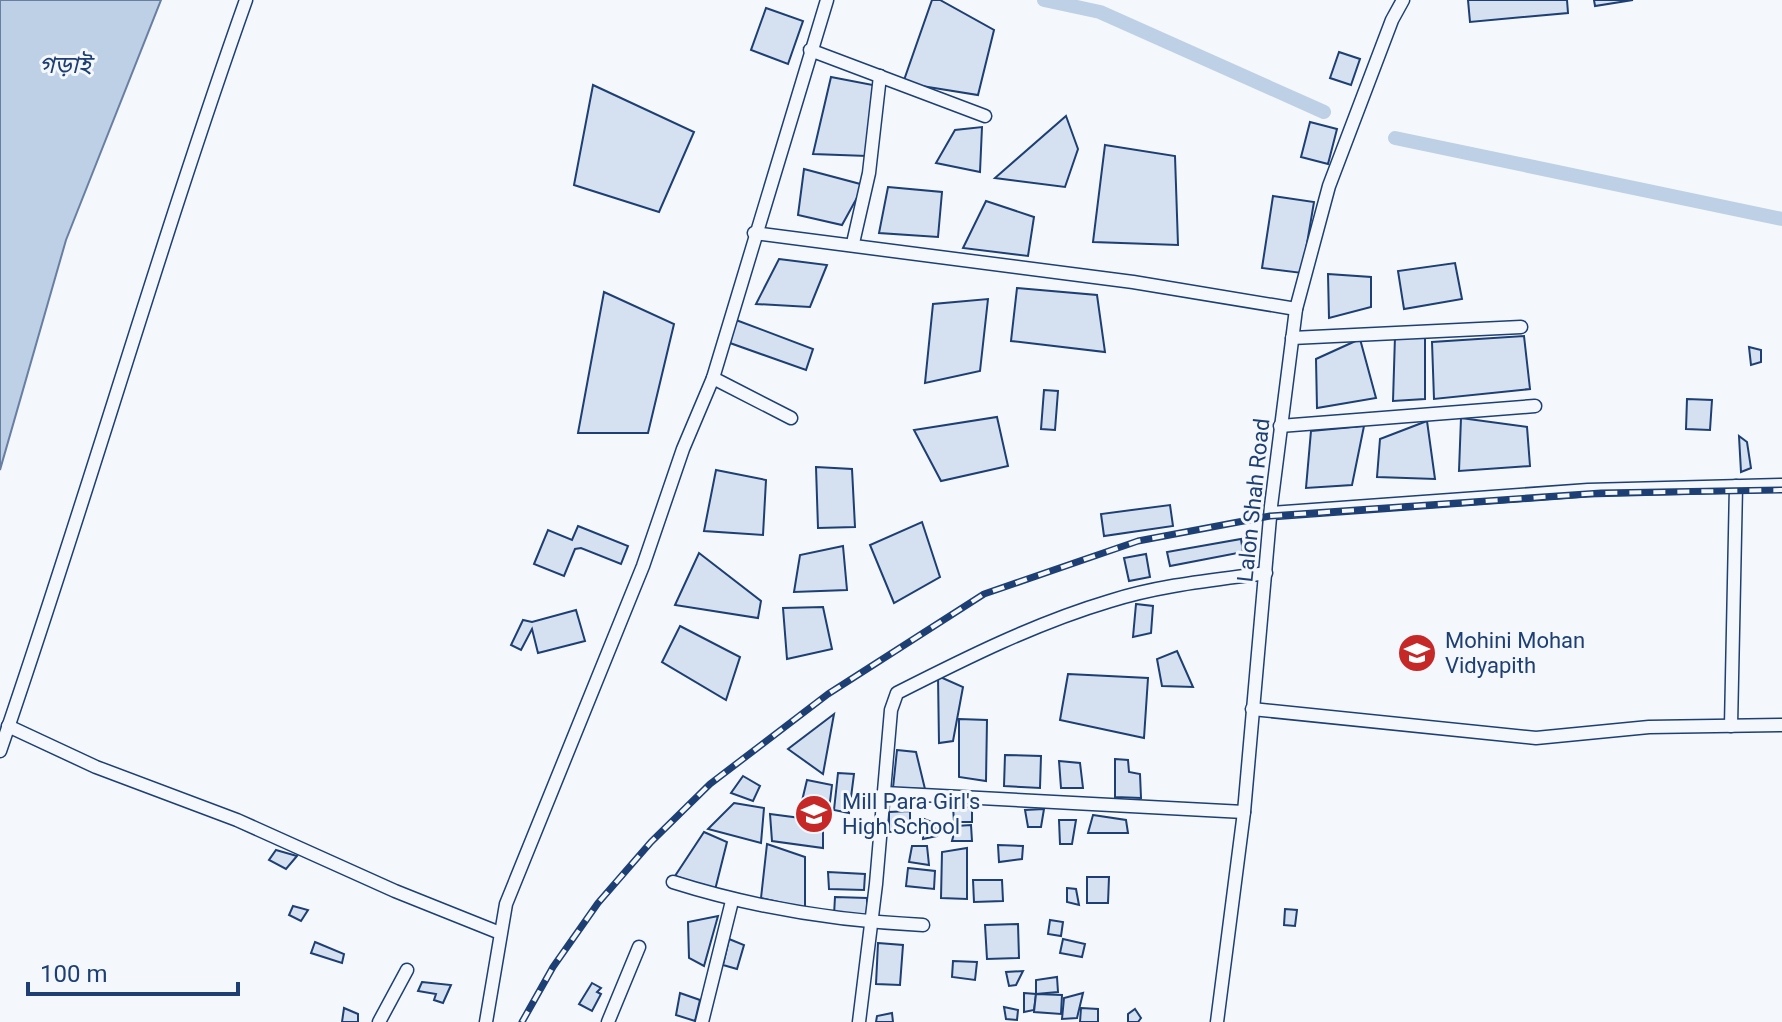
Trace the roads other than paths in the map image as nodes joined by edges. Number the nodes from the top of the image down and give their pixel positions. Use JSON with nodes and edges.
{"nodes":[{"id":1,"x":246,"y":0,"type":"edge"},
{"id":2,"x":827,"y":0,"type":"edge"},
{"id":3,"x":1403,"y":0,"type":"edge"},
{"id":4,"x":810,"y":50,"type":"junction"},
{"id":5,"x":880,"y":76,"type":"junction"},
{"id":6,"x":985,"y":116,"type":"dead end"},
{"id":7,"x":754,"y":233,"type":"junction"},
{"id":8,"x":853,"y":243,"type":"junction"},
{"id":9,"x":1296,"y":309,"type":"junction"},
{"id":10,"x":1521,"y":327,"type":"dead end"},
{"id":11,"x":1292,"y":338,"type":"junction"},
{"id":12,"x":713,"y":378,"type":"junction"},
{"id":13,"x":1535,"y":406,"type":"dead end"},
{"id":14,"x":791,"y":418,"type":"dead end"},
{"id":15,"x":1280,"y":426,"type":"junction"},
{"id":16,"x":1782,"y":485,"type":"edge"},
{"id":17,"x":1736,"y":486,"type":"junction"},
{"id":18,"x":1271,"y":513,"type":"junction"},
{"id":19,"x":1266,"y":573,"type":"junction"},
{"id":20,"x":1252,"y":709,"type":"junction"},
{"id":21,"x":1782,"y":725,"type":"edge"},
{"id":22,"x":8,"y":726,"type":"junction"},
{"id":23,"x":1731,"y":726,"type":"junction"},
{"id":24,"x":0,"y":751,"type":"edge"},
{"id":25,"x":884,"y":793,"type":"junction"},
{"id":26,"x":1244,"y":812,"type":"junction"},
{"id":27,"x":673,"y":882,"type":"dead end"},
{"id":28,"x":732,"y":901,"type":"junction"},
{"id":29,"x":871,"y":923,"type":"junction"},
{"id":30,"x":923,"y":925,"type":"dead end"},
{"id":31,"x":500,"y":933,"type":"junction"},
{"id":32,"x":639,"y":947,"type":"dead end"},
{"id":33,"x":407,"y":970,"type":"dead end"},
{"id":34,"x":379,"y":1022,"type":"edge"},
{"id":35,"x":486,"y":1022,"type":"edge"},
{"id":36,"x":608,"y":1022,"type":"edge"},
{"id":37,"x":702,"y":1022,"type":"edge"},
{"id":38,"x":859,"y":1022,"type":"edge"},
{"id":39,"x":1217,"y":1022,"type":"edge"}],
"edges":[{"from":1,"to":22,"type":"street"},
{"from":2,"to":4,"type":"street"},
{"from":3,"to":9,"type":"street","name":"Lalon Shah Road"},
{"from":4,"to":5,"type":"street"},
{"from":4,"to":7,"type":"street"},
{"from":5,"to":6,"type":"street"},
{"from":5,"to":8,"type":"street"},
{"from":7,"to":8,"type":"street"},
{"from":7,"to":12,"type":"street"},
{"from":8,"to":9,"type":"street"},
{"from":9,"to":11,"type":"street","name":"Lalon Shah Road"},
{"from":10,"to":11,"type":"street"},
{"from":11,"to":15,"type":"street","name":"Lalon Shah Road"},
{"from":12,"to":14,"type":"street"},
{"from":12,"to":31,"type":"street"},
{"from":13,"to":15,"type":"street"},
{"from":15,"to":18,"type":"street","name":"Lalon Shah Road"},
{"from":16,"to":17,"type":"street"},
{"from":17,"to":18,"type":"street"},
{"from":17,"to":23,"type":"street"},
{"from":18,"to":19,"type":"street","name":"Lalon Shah Road"},
{"from":19,"to":20,"type":"street","name":"Lalon Shah Road"},
{"from":19,"to":25,"type":"street"},
{"from":20,"to":23,"type":"street"},
{"from":20,"to":26,"type":"street","name":"Lalon Shah Road"},
{"from":21,"to":23,"type":"street"},
{"from":22,"to":24,"type":"street"},
{"from":22,"to":31,"type":"street"},
{"from":25,"to":26,"type":"street"},
{"from":25,"to":29,"type":"street"},
{"from":26,"to":39,"type":"street","name":"Lalon Shah Road"},
{"from":27,"to":28,"type":"street"},
{"from":28,"to":29,"type":"street"},
{"from":28,"to":37,"type":"street"},
{"from":29,"to":30,"type":"street"},
{"from":29,"to":38,"type":"street"},
{"from":31,"to":35,"type":"street"},
{"from":32,"to":36,"type":"street"},
{"from":33,"to":34,"type":"street"}]}
